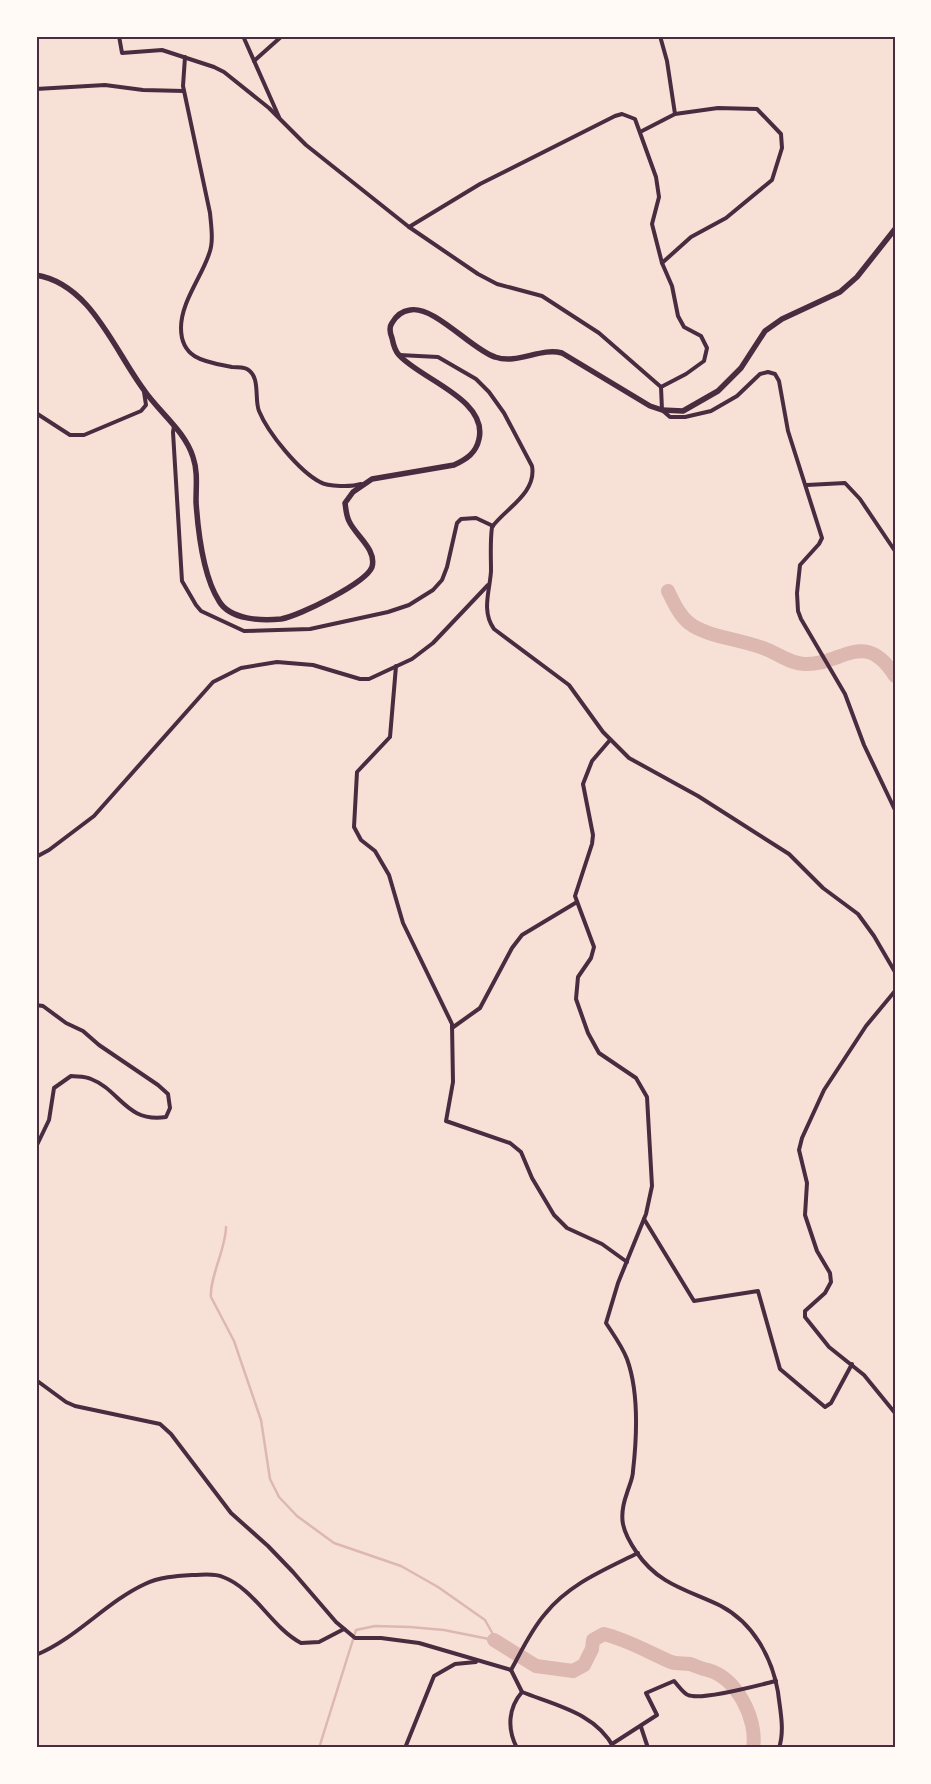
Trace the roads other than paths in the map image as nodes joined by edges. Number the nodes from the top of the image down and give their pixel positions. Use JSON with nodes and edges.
{"nodes":[{"id":1,"x":119,"y":36,"type":"edge"},
{"id":2,"x":243,"y":36,"type":"edge"},
{"id":3,"x":282,"y":36,"type":"edge"},
{"id":4,"x":660,"y":36,"type":"edge"},
{"id":5,"x":185,"y":57,"type":"junction"},
{"id":6,"x":254,"y":61,"type":"junction"},
{"id":7,"x":36,"y":89,"type":"edge"},
{"id":8,"x":184,"y":90,"type":"junction"},
{"id":9,"x":675,"y":114,"type":"junction"},
{"id":10,"x":280,"y":119,"type":"junction"},
{"id":11,"x":642,"y":131,"type":"junction"},
{"id":12,"x":409,"y":227,"type":"junction"},
{"id":13,"x":895,"y":229,"type":"edge"},
{"id":14,"x":662,"y":263,"type":"junction"},
{"id":15,"x":36,"y":275,"type":"edge"},
{"id":16,"x":399,"y":355,"type":"junction"},
{"id":17,"x":661,"y":387,"type":"junction"},
{"id":18,"x":144,"y":390,"type":"junction"},
{"id":19,"x":662,"y":410,"type":"junction"},
{"id":20,"x":36,"y":413,"type":"edge"},
{"id":21,"x":174,"y":426,"type":"junction"},
{"id":22,"x":372,"y":479,"type":"junction"},
{"id":23,"x":807,"y":485,"type":"junction"},
{"id":24,"x":493,"y":526,"type":"junction"},
{"id":25,"x":895,"y":551,"type":"edge"},
{"id":26,"x":490,"y":583,"type":"junction"},
{"id":27,"x":396,"y":666,"type":"junction"},
{"id":28,"x":610,"y":740,"type":"junction"},
{"id":29,"x":895,"y":810,"type":"edge"},
{"id":30,"x":36,"y":857,"type":"edge"},
{"id":31,"x":577,"y":902,"type":"junction"},
{"id":32,"x":895,"y":972,"type":"edge"},
{"id":33,"x":895,"y":991,"type":"edge"},
{"id":34,"x":36,"y":1005,"type":"edge"},
{"id":35,"x":452,"y":1028,"type":"junction"},
{"id":36,"x":36,"y":1147,"type":"edge"},
{"id":37,"x":644,"y":1219,"type":"junction"},
{"id":38,"x":627,"y":1262,"type":"junction"},
{"id":39,"x":852,"y":1364,"type":"junction"},
{"id":40,"x":36,"y":1380,"type":"edge"},
{"id":41,"x":895,"y":1413,"type":"edge"},
{"id":42,"x":638,"y":1553,"type":"junction"},
{"id":43,"x":344,"y":1629,"type":"junction"},
{"id":44,"x":36,"y":1655,"type":"edge"},
{"id":45,"x":480,"y":1662,"type":"junction"},
{"id":46,"x":511,"y":1670,"type":"junction"},
{"id":47,"x":776,"y":1681,"type":"junction"},
{"id":48,"x":522,"y":1692,"type":"junction"},
{"id":49,"x":641,"y":1727,"type":"junction"},
{"id":50,"x":515,"y":1747,"type":"edge"},
{"id":51,"x":613,"y":1747,"type":"edge"},
{"id":52,"x":405,"y":1748,"type":"edge"},
{"id":53,"x":648,"y":1748,"type":"edge"},
{"id":54,"x":779,"y":1748,"type":"edge"}],
"edges":[{"from":1,"to":5,"type":"street"},
{"from":2,"to":6,"type":"street"},
{"from":3,"to":6,"type":"street"},
{"from":4,"to":9,"type":"street"},
{"from":5,"to":8,"type":"street"},
{"from":5,"to":10,"type":"street"},
{"from":6,"to":10,"type":"street"},
{"from":7,"to":8,"type":"street"},
{"from":8,"to":22,"type":"street"},
{"from":9,"to":11,"type":"street"},
{"from":9,"to":14,"type":"street"},
{"from":10,"to":12,"type":"street"},
{"from":11,"to":12,"type":"street"},
{"from":11,"to":14,"type":"street"},
{"from":12,"to":17,"type":"street"},
{"from":13,"to":19,"type":"main road"},
{"from":14,"to":17,"type":"street"},
{"from":15,"to":18,"type":"main road"},
{"from":16,"to":19,"type":"main road"},
{"from":16,"to":22,"type":"main road"},
{"from":16,"to":24,"type":"street"},
{"from":17,"to":19,"type":"street"},
{"from":18,"to":20,"type":"street"},
{"from":18,"to":21,"type":"main road"},
{"from":19,"to":23,"type":"street"},
{"from":21,"to":22,"type":"main road"},
{"from":21,"to":24,"type":"street"},
{"from":23,"to":25,"type":"street"},
{"from":23,"to":29,"type":"street"},
{"from":24,"to":26,"type":"street"},
{"from":26,"to":27,"type":"street"},
{"from":26,"to":28,"type":"street"},
{"from":27,"to":30,"type":"street"},
{"from":27,"to":35,"type":"street"},
{"from":28,"to":31,"type":"street"},
{"from":28,"to":32,"type":"street"},
{"from":31,"to":35,"type":"street"},
{"from":31,"to":37,"type":"street"},
{"from":33,"to":39,"type":"street"},
{"from":34,"to":36,"type":"street"},
{"from":35,"to":38,"type":"street"},
{"from":37,"to":38,"type":"street"},
{"from":37,"to":39,"type":"street"},
{"from":38,"to":42,"type":"street"},
{"from":39,"to":41,"type":"street"},
{"from":40,"to":43,"type":"street"},
{"from":42,"to":46,"type":"street"},
{"from":42,"to":47,"type":"street"},
{"from":43,"to":44,"type":"street"},
{"from":43,"to":45,"type":"street"},
{"from":45,"to":46,"type":"street"},
{"from":45,"to":52,"type":"street"},
{"from":46,"to":48,"type":"street"},
{"from":47,"to":49,"type":"street"},
{"from":47,"to":54,"type":"street"},
{"from":48,"to":50,"type":"street"},
{"from":48,"to":51,"type":"street"},
{"from":49,"to":51,"type":"street"},
{"from":49,"to":53,"type":"street"}]}
